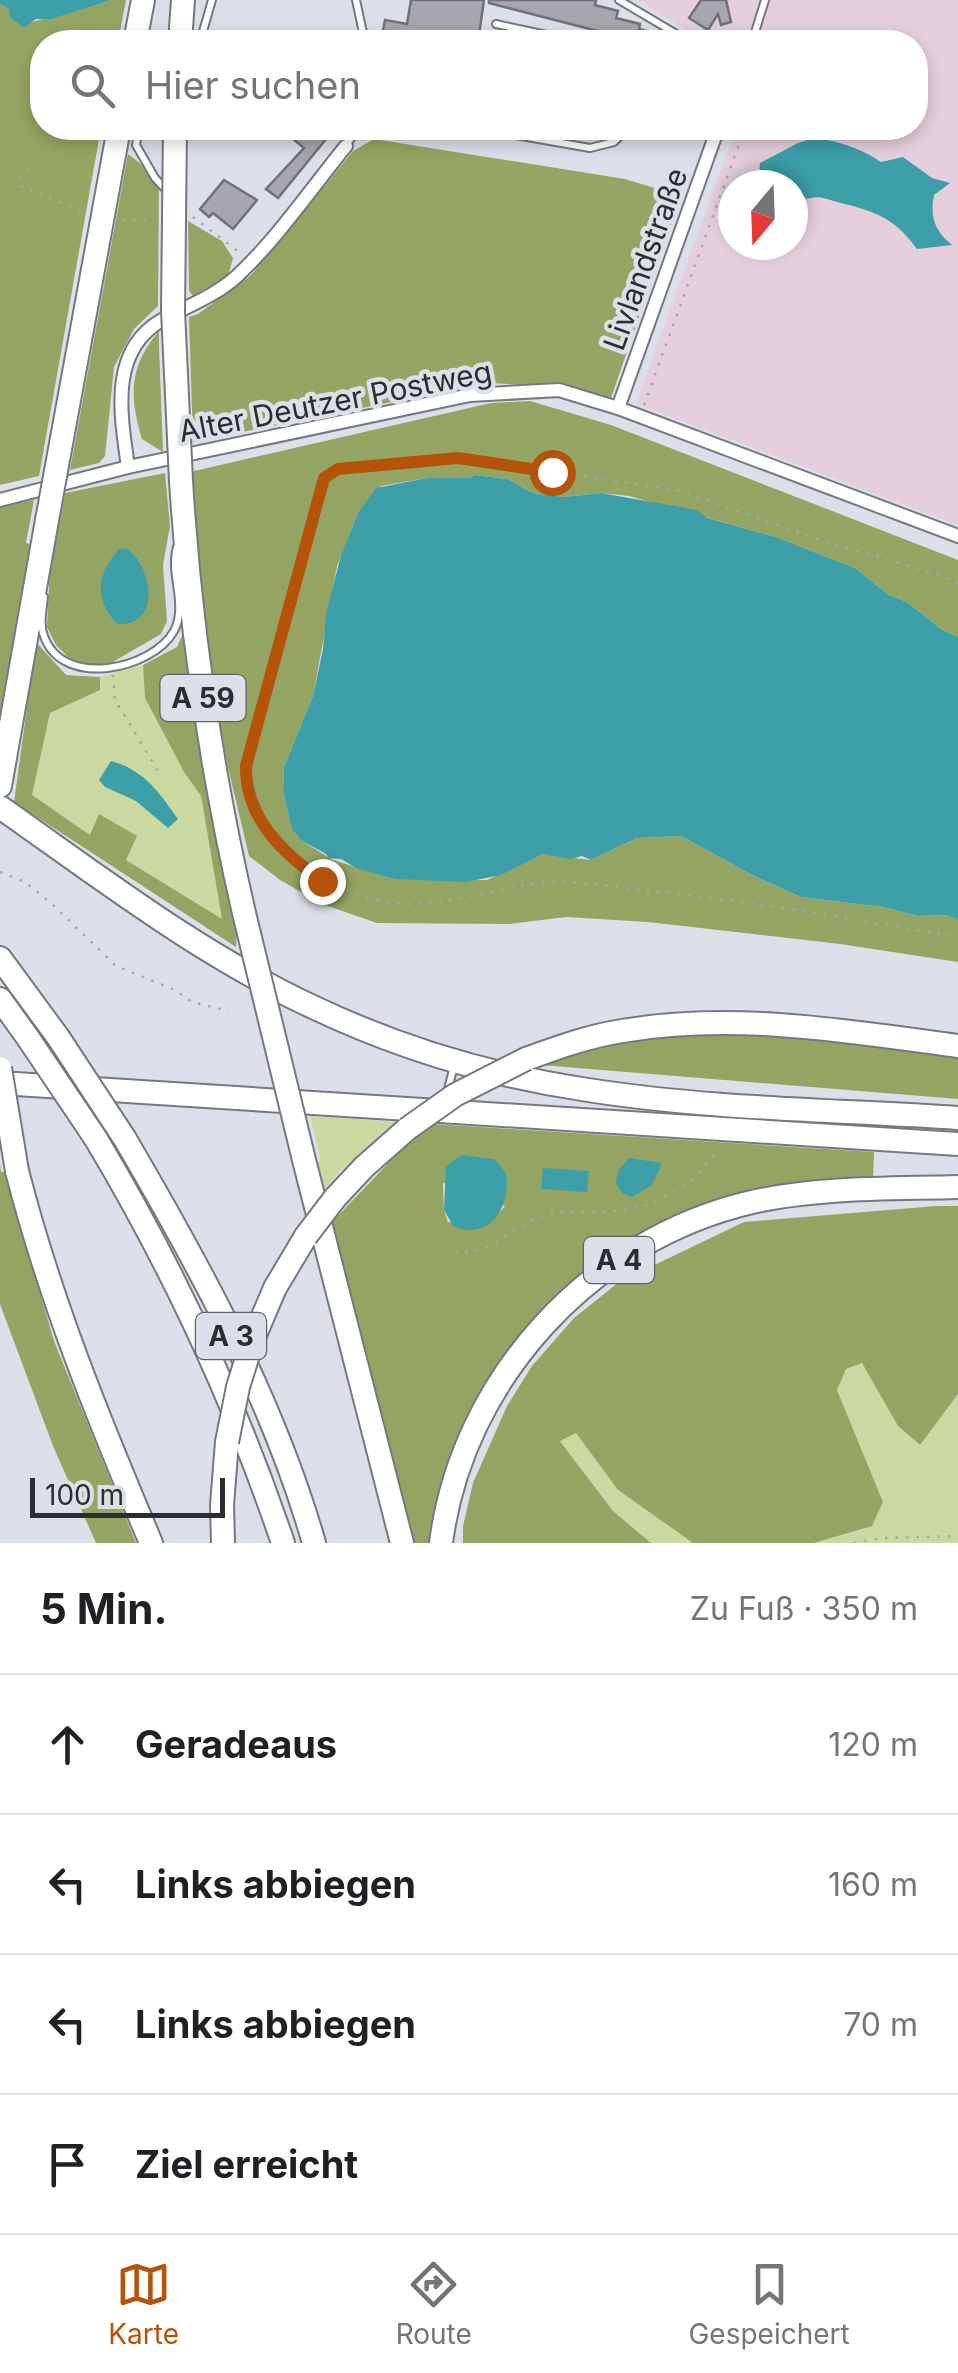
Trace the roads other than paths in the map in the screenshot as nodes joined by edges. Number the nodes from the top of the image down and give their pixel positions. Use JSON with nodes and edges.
{"nodes":[{"id":1,"x":143,"y":0,"type":"edge"},
{"id":2,"x":183,"y":0,"type":"edge"},
{"id":3,"x":212,"y":0,"type":"edge"},
{"id":4,"x":356,"y":0,"type":"edge"},
{"id":5,"x":619,"y":0,"type":"edge"},
{"id":6,"x":764,"y":0,"type":"edge"},
{"id":7,"x":496,"y":24,"type":"dead end"},
{"id":8,"x":137,"y":30,"type":"edge"},
{"id":9,"x":181,"y":30,"type":"edge"},
{"id":10,"x":203,"y":30,"type":"edge"},
{"id":11,"x":362,"y":30,"type":"edge"},
{"id":12,"x":524,"y":30,"type":"edge"},
{"id":13,"x":670,"y":30,"type":"edge"},
{"id":14,"x":755,"y":30,"type":"edge"},
{"id":15,"x":117,"y":140,"type":"edge"},
{"id":16,"x":137,"y":140,"type":"edge"},
{"id":17,"x":175,"y":140,"type":"edge"},
{"id":18,"x":350,"y":140,"type":"edge"},
{"id":19,"x":544,"y":140,"type":"edge"},
{"id":20,"x":616,"y":140,"type":"edge"},
{"id":21,"x":714,"y":140,"type":"edge"},
{"id":22,"x":346,"y":146,"type":"joint"},
{"id":23,"x":184,"y":210,"type":"road end"},
{"id":24,"x":618,"y":408,"type":"junction"},
{"id":25,"x":128,"y":468,"type":"junction"},
{"id":26,"x":0,"y":500,"type":"edge"},
{"id":27,"x":184,"y":525,"type":"junction"},
{"id":28,"x":958,"y":536,"type":"edge"},
{"id":29,"x":38,"y":574,"type":"junction"},
{"id":30,"x":0,"y":786,"type":"edge"},
{"id":31,"x":0,"y":808,"type":"edge"},
{"id":32,"x":0,"y":958,"type":"edge"},
{"id":33,"x":0,"y":1000,"type":"edge"},
{"id":34,"x":958,"y":1046,"type":"edge"},
{"id":35,"x":455,"y":1061,"type":"junction"},
{"id":36,"x":0,"y":1068,"type":"edge"},
{"id":37,"x":0,"y":1083,"type":"edge"},
{"id":38,"x":442,"y":1113,"type":"junction"},
{"id":39,"x":958,"y":1118,"type":"edge"},
{"id":40,"x":958,"y":1144,"type":"edge"},
{"id":41,"x":958,"y":1188,"type":"edge"},
{"id":42,"x":151,"y":1543,"type":"edge"},
{"id":43,"x":223,"y":1543,"type":"edge"},
{"id":44,"x":282,"y":1543,"type":"edge"},
{"id":45,"x":314,"y":1543,"type":"edge"},
{"id":46,"x":402,"y":1543,"type":"edge"},
{"id":47,"x":441,"y":1543,"type":"edge"}],
"edges":[{"from":1,"to":8,"type":"highway"},
{"from":2,"to":9,"type":"highway"},
{"from":3,"to":10,"type":"lane"},
{"from":4,"to":11,"type":"lane"},
{"from":5,"to":13,"type":"lane"},
{"from":6,"to":14,"type":"lane"},
{"from":7,"to":12,"type":"lane"},
{"from":15,"to":29,"type":"highway","bridge":true},
{"from":16,"to":23,"type":"lane"},
{"from":17,"to":27,"type":"highway","number":"A 59","bridge":true},
{"from":18,"to":22,"type":"lane"},
{"from":19,"to":20,"type":"lane"},
{"from":21,"to":24,"type":"street","name":"Livlandstraße"},
{"from":22,"to":25,"type":"street"},
{"from":24,"to":25,"type":"street","name":"Alter Deutzer Postweg"},
{"from":24,"to":28,"type":"street","name":"Alter Deutzer Postweg"},
{"from":25,"to":26,"type":"street","name":"Alter Deutzer Postweg"},
{"from":27,"to":29,"type":"lane"},
{"from":27,"to":46,"type":"highway","number":"A 59","bridge":true},
{"from":29,"to":30,"type":"highway"},
{"from":31,"to":35,"type":"highway"},
{"from":32,"to":45,"type":"highway","number":"A 3","bridge":true},
{"from":33,"to":44,"type":"highway","number":"A 3","bridge":true},
{"from":34,"to":43,"type":"highway","bridge":true},
{"from":35,"to":38,"type":"lane"},
{"from":35,"to":39,"type":"highway"},
{"from":36,"to":42,"type":"highway","bridge":true},
{"from":37,"to":38,"type":"highway"},
{"from":38,"to":40,"type":"highway"},
{"from":41,"to":47,"type":"highway","number":"A 4"}]}
